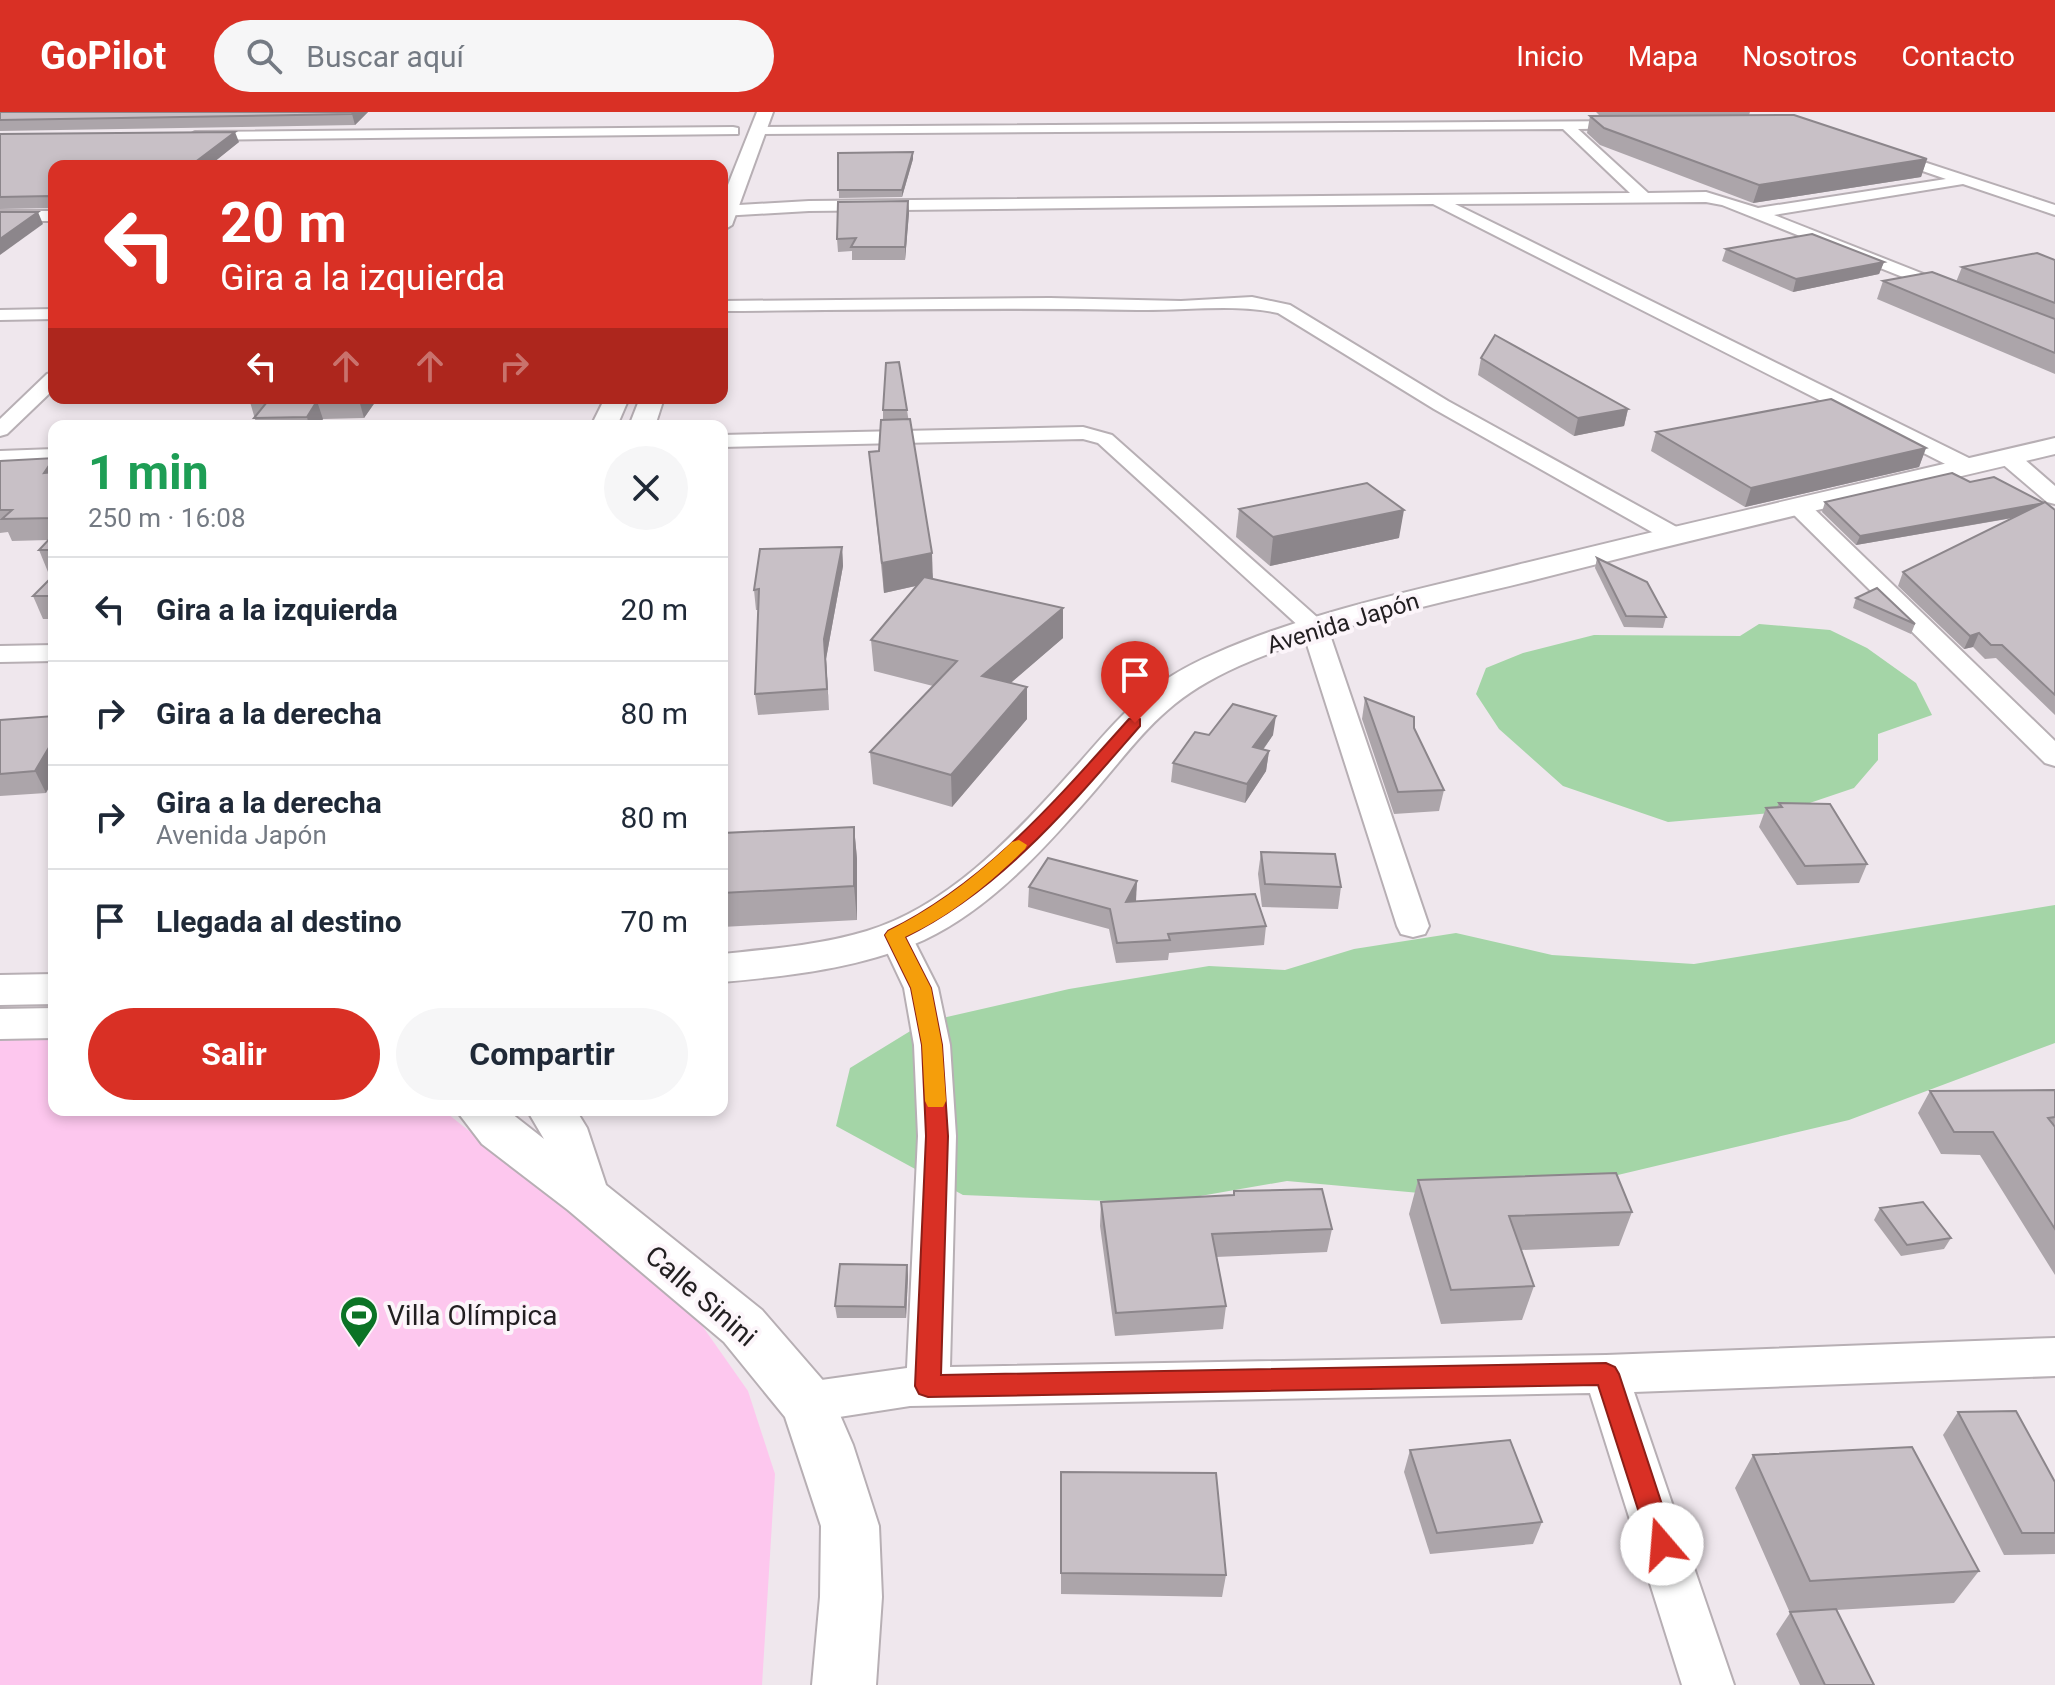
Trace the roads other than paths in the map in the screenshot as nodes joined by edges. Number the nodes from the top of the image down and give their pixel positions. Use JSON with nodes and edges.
{"nodes":[{"id":1,"x":742,"y":112,"type":"edge"},
{"id":2,"x":765,"y":112,"type":"edge"},
{"id":3,"x":1646,"y":125,"type":"edge"},
{"id":4,"x":1567,"y":126,"type":"junction"},
{"id":5,"x":733,"y":131,"type":"junction"},
{"id":6,"x":757,"y":131,"type":"junction"},
{"id":7,"x":183,"y":136,"type":"edge"},
{"id":8,"x":1875,"y":150,"type":"edge"},
{"id":9,"x":723,"y":154,"type":"dead end"},
{"id":10,"x":1966,"y":180,"type":"junction"},
{"id":11,"x":1643,"y":197,"type":"junction"},
{"id":12,"x":1434,"y":199,"type":"junction"},
{"id":13,"x":728,"y":205,"type":"edge"},
{"id":14,"x":2055,"y":210,"type":"edge"},
{"id":15,"x":1757,"y":213,"type":"junction"},
{"id":16,"x":728,"y":215,"type":"edge"},
{"id":17,"x":0,"y":216,"type":"edge"},
{"id":18,"x":48,"y":216,"type":"edge"},
{"id":19,"x":1970,"y":298,"type":"edge"},
{"id":20,"x":728,"y":306,"type":"edge"},
{"id":21,"x":48,"y":314,"type":"edge"},
{"id":22,"x":0,"y":315,"type":"edge"},
{"id":23,"x":48,"y":384,"type":"edge"},
{"id":24,"x":0,"y":430,"type":"edge"},
{"id":25,"x":728,"y":441,"type":"edge"},
{"id":26,"x":2055,"y":446,"type":"edge"},
{"id":27,"x":48,"y":455,"type":"edge"},
{"id":28,"x":0,"y":457,"type":"edge"},
{"id":29,"x":2008,"y":457,"type":"junction"},
{"id":30,"x":1969,"y":467,"type":"junction"},
{"id":31,"x":2055,"y":497,"type":"edge"},
{"id":32,"x":1800,"y":508,"type":"junction"},
{"id":33,"x":1674,"y":535,"type":"junction"},
{"id":34,"x":1314,"y":626,"type":"junction"},
{"id":35,"x":48,"y":653,"type":"edge"},
{"id":36,"x":0,"y":654,"type":"edge"},
{"id":37,"x":2055,"y":757,"type":"edge"},
{"id":38,"x":1413,"y":926,"type":"dead end"},
{"id":39,"x":895,"y":935,"type":"junction"},
{"id":40,"x":728,"y":967,"type":"edge"},
{"id":41,"x":48,"y":989,"type":"edge"},
{"id":42,"x":0,"y":990,"type":"edge"},
{"id":43,"x":48,"y":1023,"type":"edge"},
{"id":44,"x":0,"y":1024,"type":"edge"},
{"id":45,"x":485,"y":1116,"type":"edge"},
{"id":46,"x":555,"y":1116,"type":"edge"},
{"id":47,"x":585,"y":1196,"type":"junction"},
{"id":48,"x":2055,"y":1357,"type":"edge"},
{"id":49,"x":1606,"y":1374,"type":"junction"},
{"id":50,"x":928,"y":1386,"type":"junction"},
{"id":51,"x":807,"y":1402,"type":"junction"},
{"id":52,"x":844,"y":1685,"type":"edge"},
{"id":53,"x":1708,"y":1685,"type":"edge"}],
"edges":[{"from":1,"to":5,"type":"street"},
{"from":2,"to":6,"type":"street"},
{"from":3,"to":4,"type":"street"},
{"from":4,"to":6,"type":"street"},
{"from":4,"to":11,"type":"street"},
{"from":5,"to":7,"type":"street"},
{"from":5,"to":9,"type":"street"},
{"from":6,"to":13,"type":"street"},
{"from":8,"to":10,"type":"street"},
{"from":10,"to":14,"type":"street"},
{"from":10,"to":15,"type":"street"},
{"from":11,"to":12,"type":"street"},
{"from":11,"to":15,"type":"street"},
{"from":12,"to":16,"type":"street"},
{"from":12,"to":30,"type":"street"},
{"from":15,"to":19,"type":"street"},
{"from":17,"to":18,"type":"street"},
{"from":20,"to":33,"type":"street"},
{"from":21,"to":22,"type":"street"},
{"from":23,"to":24,"type":"street"},
{"from":25,"to":34,"type":"street"},
{"from":26,"to":29,"type":"street","name":"Avenida Japón"},
{"from":27,"to":28,"type":"street"},
{"from":29,"to":30,"type":"street","name":"Avenida Japón"},
{"from":29,"to":31,"type":"street"},
{"from":30,"to":32,"type":"street","name":"Avenida Japón"},
{"from":32,"to":33,"type":"street","name":"Avenida Japón"},
{"from":32,"to":37,"type":"street"},
{"from":33,"to":34,"type":"street","name":"Avenida Japón"},
{"from":34,"to":38,"type":"street"},
{"from":34,"to":39,"type":"street","name":"Avenida Japón"},
{"from":35,"to":36,"type":"street"},
{"from":39,"to":40,"type":"street","name":"Avenida Japón"},
{"from":39,"to":50,"type":"street"},
{"from":41,"to":42,"type":"street"},
{"from":43,"to":44,"type":"street"},
{"from":45,"to":47,"type":"street","name":"Calle Sinini"},
{"from":46,"to":47,"type":"street"},
{"from":47,"to":51,"type":"street","name":"Calle Sinini"},
{"from":48,"to":49,"type":"street"},
{"from":49,"to":50,"type":"street"},
{"from":49,"to":53,"type":"street"},
{"from":50,"to":51,"type":"street"},
{"from":51,"to":52,"type":"street","name":"Calle Sinini"}]}
